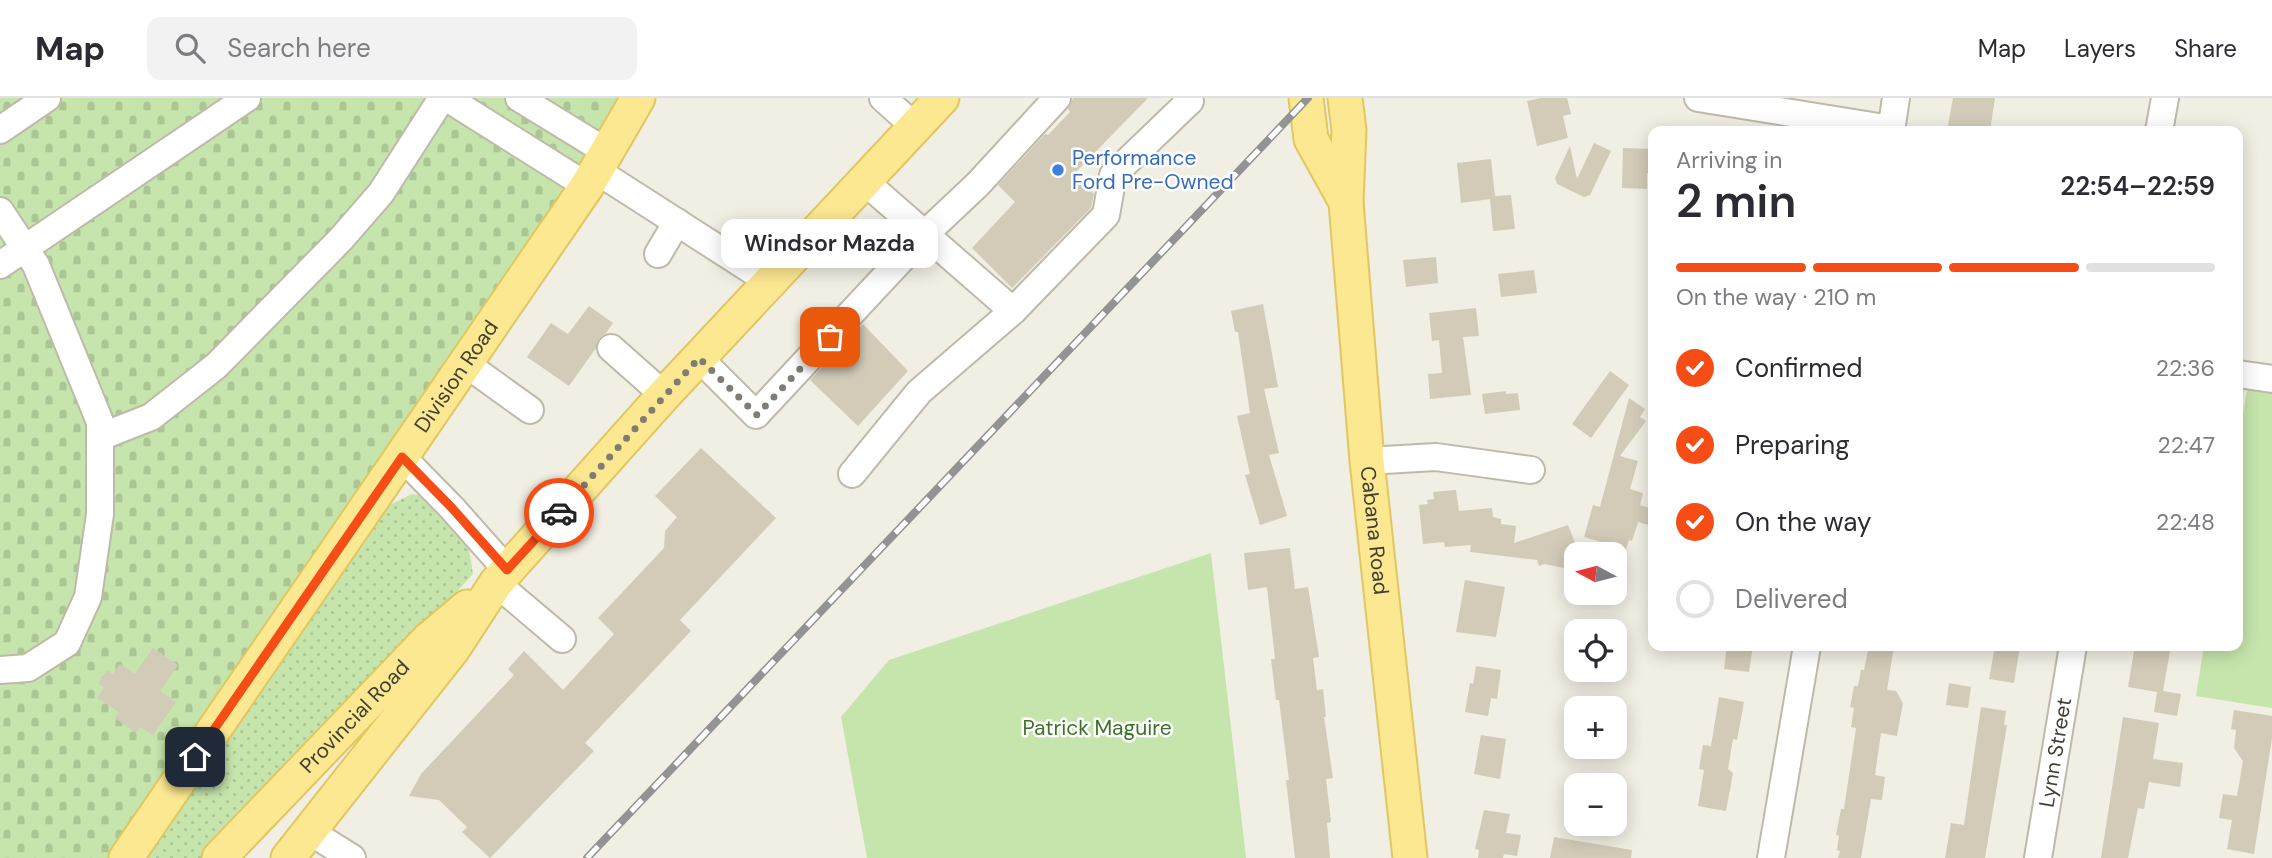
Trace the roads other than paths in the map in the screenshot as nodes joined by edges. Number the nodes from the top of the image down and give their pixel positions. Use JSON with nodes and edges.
{"nodes":[{"id":1,"x":47,"y":98,"type":"edge"},
{"id":2,"x":247,"y":98,"type":"edge"},
{"id":3,"x":445,"y":98,"type":"edge"},
{"id":4,"x":519,"y":98,"type":"edge"},
{"id":5,"x":638,"y":98,"type":"edge"},
{"id":6,"x":883,"y":98,"type":"edge"},
{"id":7,"x":942,"y":98,"type":"edge"},
{"id":8,"x":1057,"y":98,"type":"edge"},
{"id":9,"x":1186,"y":98,"type":"edge"},
{"id":10,"x":1306,"y":98,"type":"edge"},
{"id":11,"x":1345,"y":98,"type":"edge"},
{"id":12,"x":1698,"y":98,"type":"edge"},
{"id":13,"x":1896,"y":98,"type":"edge"},
{"id":14,"x":2165,"y":98,"type":"edge"},
{"id":15,"x":1867,"y":126,"type":"edge"},
{"id":16,"x":1892,"y":126,"type":"edge"},
{"id":17,"x":2160,"y":126,"type":"edge"},
{"id":18,"x":915,"y":127,"type":"junction"},
{"id":19,"x":0,"y":130,"type":"edge"},
{"id":20,"x":597,"y":170,"type":"junction"},
{"id":21,"x":864,"y":181,"type":"junction"},
{"id":22,"x":1346,"y":202,"type":"junction"},
{"id":23,"x":0,"y":211,"type":"edge"},
{"id":24,"x":677,"y":222,"type":"junction"},
{"id":25,"x":925,"y":234,"type":"junction"},
{"id":26,"x":24,"y":248,"type":"junction"},
{"id":27,"x":658,"y":254,"type":"dead end"},
{"id":28,"x":0,"y":265,"type":"edge"},
{"id":29,"x":770,"y":282,"type":"junction"},
{"id":30,"x":1013,"y":311,"type":"junction"},
{"id":31,"x":611,"y":348,"type":"dead end"},
{"id":32,"x":699,"y":358,"type":"junction"},
{"id":33,"x":466,"y":364,"type":"junction"},
{"id":34,"x":2243,"y":375,"type":"edge"},
{"id":35,"x":2272,"y":379,"type":"edge"},
{"id":36,"x":664,"y":395,"type":"junction"},
{"id":37,"x":530,"y":410,"type":"dead end"},
{"id":38,"x":100,"y":437,"type":"junction"},
{"id":39,"x":402,"y":457,"type":"junction"},
{"id":40,"x":1367,"y":461,"type":"junction"},
{"id":41,"x":1531,"y":470,"type":"dead end"},
{"id":42,"x":852,"y":474,"type":"dead end"},
{"id":43,"x":501,"y":576,"type":"junction"},
{"id":44,"x":562,"y":639,"type":"dead end"},
{"id":45,"x":1806,"y":651,"type":"edge"},
{"id":46,"x":2072,"y":651,"type":"edge"},
{"id":47,"x":0,"y":670,"type":"edge"},
{"id":48,"x":314,"y":757,"type":"junction"},
{"id":49,"x":309,"y":831,"type":"junction"},
{"id":50,"x":126,"y":858,"type":"edge"},
{"id":51,"x":219,"y":858,"type":"edge"},
{"id":52,"x":288,"y":858,"type":"edge"},
{"id":53,"x":352,"y":858,"type":"edge"},
{"id":54,"x":1410,"y":858,"type":"edge"},
{"id":55,"x":1771,"y":858,"type":"edge"},
{"id":56,"x":2038,"y":858,"type":"edge"}],
"edges":[{"from":1,"to":19,"type":"street"},
{"from":2,"to":26,"type":"street"},
{"from":3,"to":20,"type":"street"},
{"from":3,"to":38,"type":"street"},
{"from":4,"to":20,"type":"street"},
{"from":5,"to":20,"type":"main road","name":"Division Road"},
{"from":6,"to":18,"type":"street"},
{"from":7,"to":18,"type":"main road","name":"Provincial Road"},
{"from":8,"to":25,"type":"street"},
{"from":9,"to":30,"type":"street"},
{"from":10,"to":22,"type":"main road","name":"Cabana Road"},
{"from":11,"to":22,"type":"main road","name":"Cabana Road"},
{"from":12,"to":15,"type":"street"},
{"from":13,"to":16,"type":"street"},
{"from":14,"to":17,"type":"street"},
{"from":18,"to":21,"type":"main road","name":"Provincial Road"},
{"from":20,"to":24,"type":"street"},
{"from":20,"to":33,"type":"main road","name":"Division Road"},
{"from":21,"to":25,"type":"street"},
{"from":21,"to":29,"type":"main road","name":"Provincial Road"},
{"from":22,"to":40,"type":"main road","name":"Cabana Road"},
{"from":23,"to":26,"type":"street"},
{"from":24,"to":27,"type":"street"},
{"from":24,"to":29,"type":"street"},
{"from":25,"to":30,"type":"street"},
{"from":25,"to":32,"type":"street"},
{"from":26,"to":28,"type":"street"},
{"from":26,"to":38,"type":"street"},
{"from":29,"to":32,"type":"main road","name":"Provincial Road"},
{"from":30,"to":42,"type":"street"},
{"from":31,"to":36,"type":"street"},
{"from":32,"to":36,"type":"main road","name":"Provincial Road"},
{"from":33,"to":37,"type":"street"},
{"from":33,"to":39,"type":"main road","name":"Division Road"},
{"from":34,"to":35,"type":"street"},
{"from":36,"to":43,"type":"main road","name":"Provincial Road"},
{"from":38,"to":47,"type":"street"},
{"from":39,"to":43,"type":"street"},
{"from":39,"to":50,"type":"main road","name":"Division Road"},
{"from":40,"to":41,"type":"street"},
{"from":40,"to":54,"type":"main road","name":"Cabana Road"},
{"from":43,"to":44,"type":"street"},
{"from":43,"to":48,"type":"main road","name":"Provincial Road"},
{"from":43,"to":49,"type":"main road","name":"Provincial Road"},
{"from":45,"to":55,"type":"street"},
{"from":46,"to":56,"type":"street","name":"Lynn Street"},
{"from":48,"to":49,"type":"main road"},
{"from":48,"to":51,"type":"main road","name":"Provincial Road"},
{"from":49,"to":52,"type":"main road","name":"Provincial Road"},
{"from":49,"to":53,"type":"street"}]}
